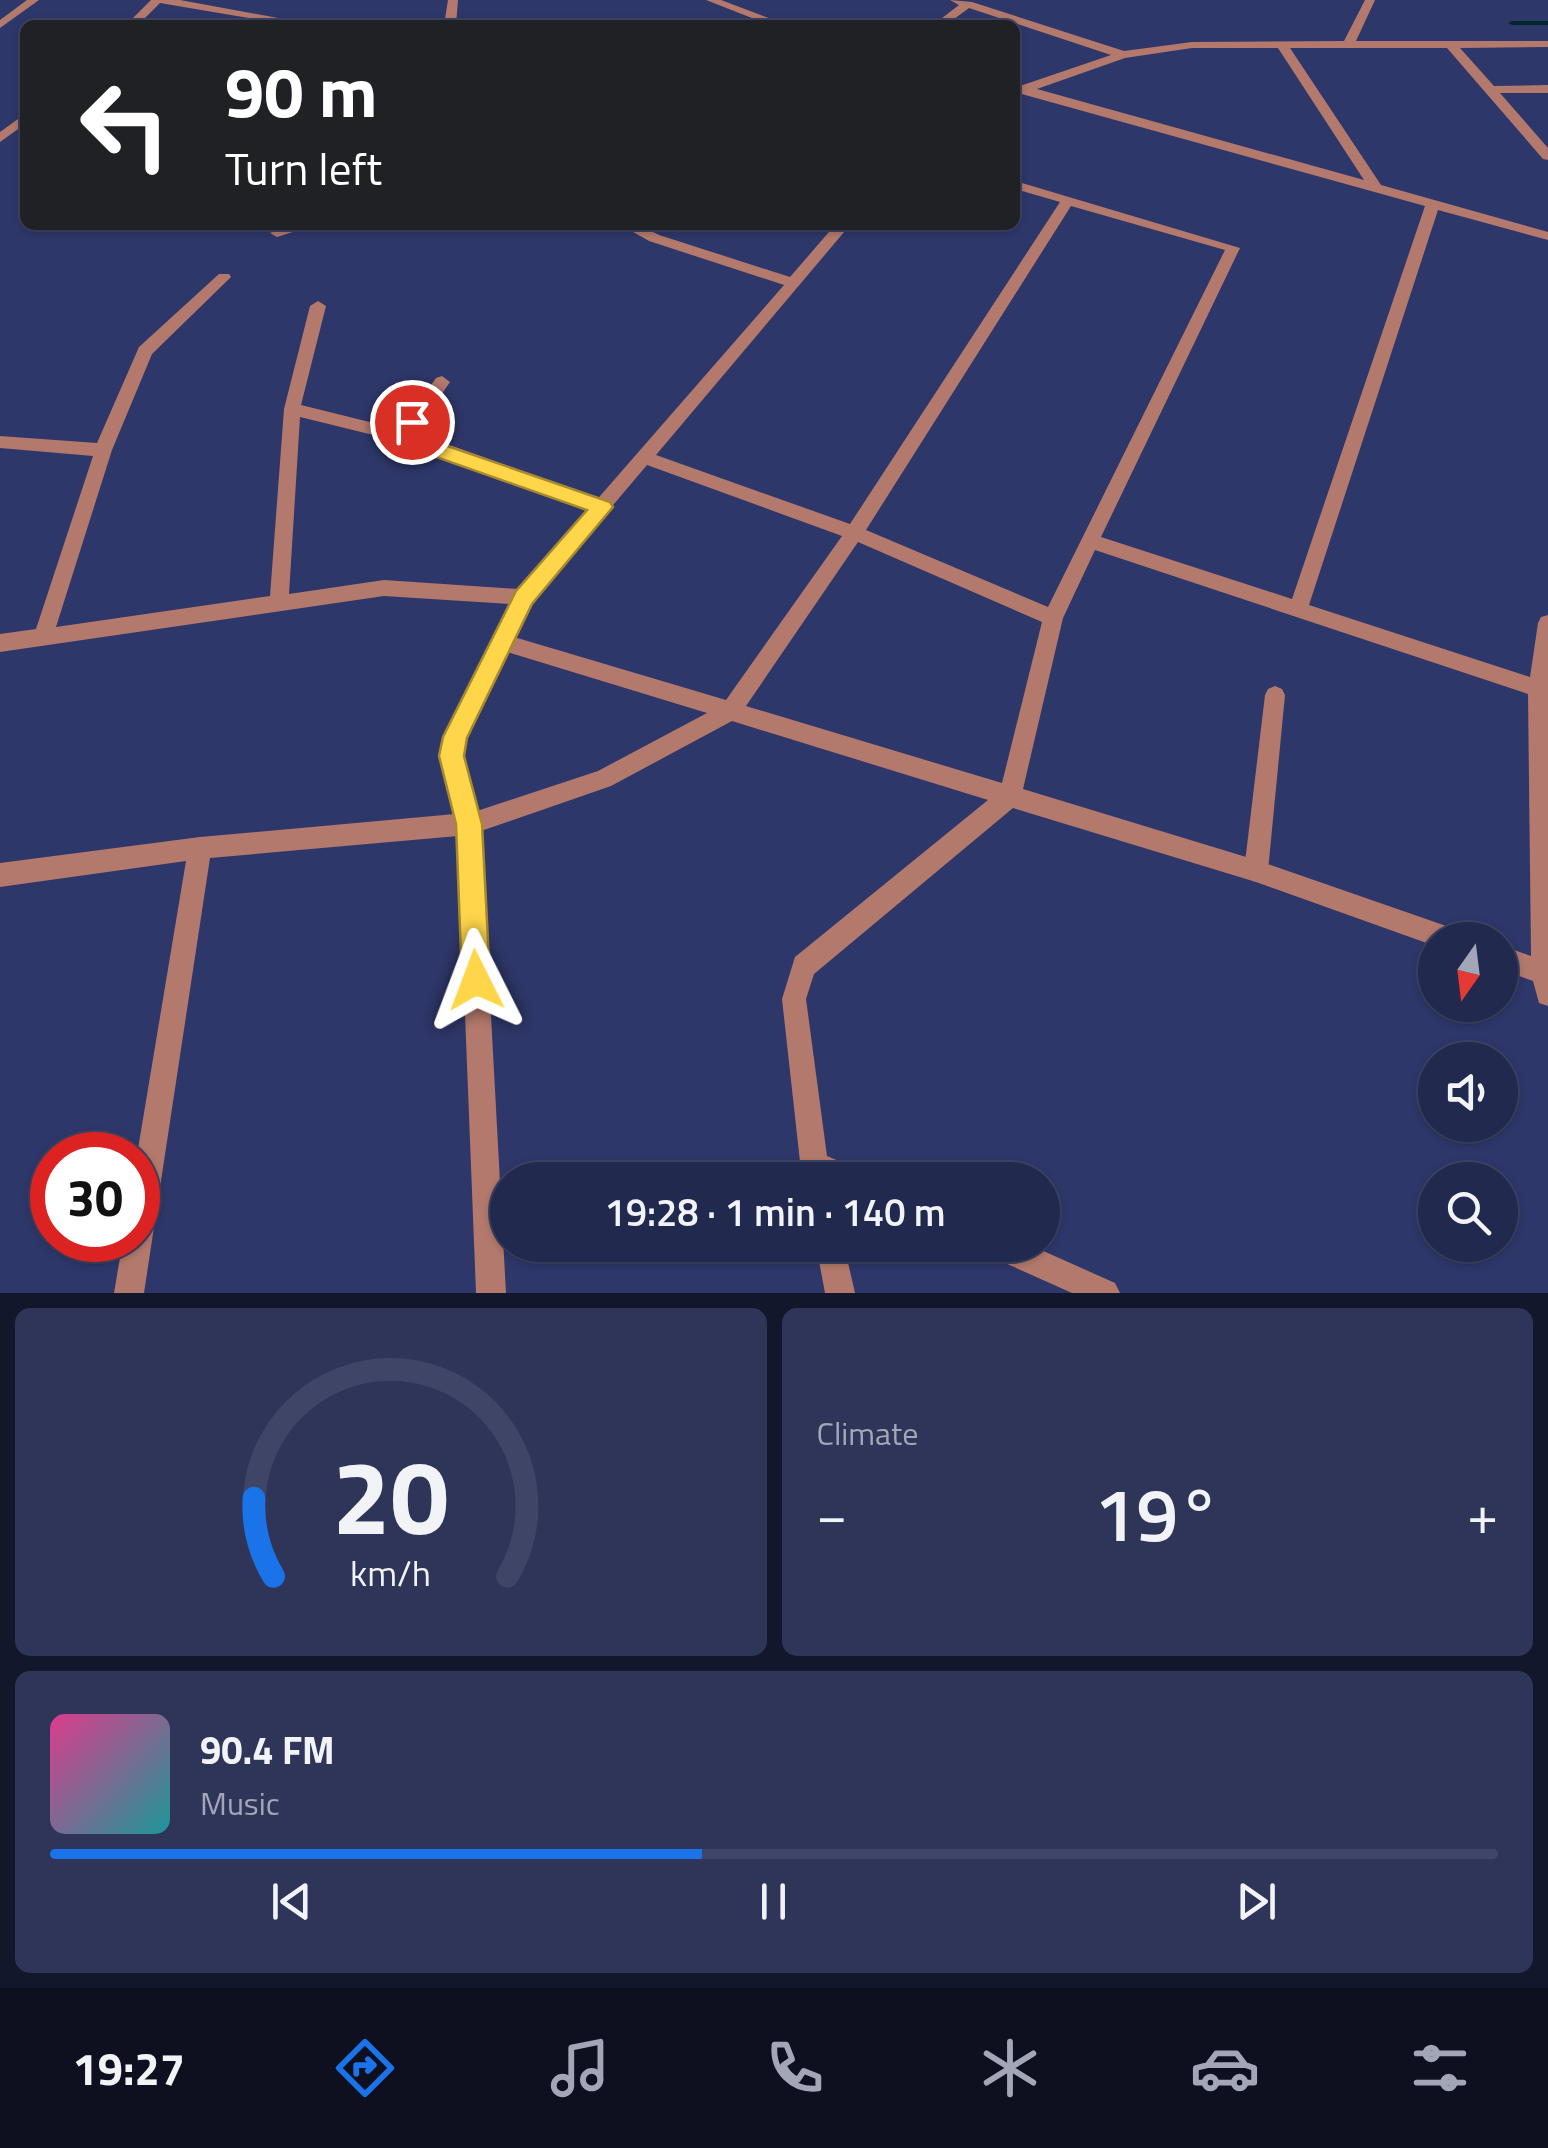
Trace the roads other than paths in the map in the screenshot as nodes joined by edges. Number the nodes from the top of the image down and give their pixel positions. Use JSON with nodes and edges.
{"nodes":[{"id":1,"x":34,"y":0,"type":"edge"},
{"id":2,"x":158,"y":0,"type":"edge"},
{"id":3,"x":711,"y":0,"type":"edge"},
{"id":4,"x":1370,"y":0,"type":"edge"},
{"id":5,"x":962,"y":2,"type":"edge"},
{"id":6,"x":765,"y":19,"type":"joint"},
{"id":7,"x":137,"y":20,"type":"edge"},
{"id":8,"x":279,"y":20,"type":"edge"},
{"id":9,"x":761,"y":20,"type":"edge"},
{"id":10,"x":1016,"y":20,"type":"edge"},
{"id":11,"x":1020,"y":21,"type":"edge"},
{"id":12,"x":0,"y":25,"type":"edge"},
{"id":13,"x":1349,"y":43,"type":"junction"},
{"id":14,"x":1281,"y":44,"type":"junction"},
{"id":15,"x":1450,"y":44,"type":"junction"},
{"id":16,"x":1548,"y":44,"type":"edge"},
{"id":17,"x":1123,"y":56,"type":"junction"},
{"id":18,"x":1548,"y":89,"type":"edge"},
{"id":19,"x":1491,"y":90,"type":"junction"},
{"id":20,"x":1020,"y":91,"type":"edge"},
{"id":21,"x":1542,"y":141,"type":"edge"},
{"id":22,"x":1548,"y":156,"type":"edge"},
{"id":23,"x":1020,"y":186,"type":"edge"},
{"id":24,"x":1376,"y":188,"type":"junction"},
{"id":25,"x":1068,"y":200,"type":"junction"},
{"id":26,"x":1433,"y":204,"type":"junction"},
{"id":27,"x":289,"y":230,"type":"edge"},
{"id":28,"x":638,"y":230,"type":"edge"},
{"id":29,"x":838,"y":230,"type":"edge"},
{"id":30,"x":277,"y":233,"type":"dead end"},
{"id":31,"x":1548,"y":236,"type":"edge"},
{"id":32,"x":224,"y":277,"type":"dead end"},
{"id":33,"x":791,"y":282,"type":"junction"},
{"id":34,"x":318,"y":306,"type":"dead end"},
{"id":35,"x":442,"y":382,"type":"dead end"},
{"id":36,"x":292,"y":408,"type":"junction"},
{"id":37,"x":414,"y":439,"type":"junction"},
{"id":38,"x":0,"y":442,"type":"edge"},
{"id":39,"x":103,"y":450,"type":"junction"},
{"id":40,"x":646,"y":458,"type":"junction"},
{"id":41,"x":602,"y":507,"type":"junction"},
{"id":42,"x":854,"y":533,"type":"junction"},
{"id":43,"x":1090,"y":541,"type":"junction"},
{"id":44,"x":524,"y":598,"type":"junction"},
{"id":45,"x":279,"y":605,"type":"junction"},
{"id":46,"x":1299,"y":607,"type":"junction"},
{"id":47,"x":1052,"y":618,"type":"junction"},
{"id":48,"x":1548,"y":623,"type":"edge"},
{"id":49,"x":43,"y":638,"type":"junction"},
{"id":50,"x":500,"y":640,"type":"junction"},
{"id":51,"x":0,"y":643,"type":"edge"},
{"id":52,"x":1543,"y":690,"type":"edge"},
{"id":53,"x":1275,"y":695,"type":"dead end"},
{"id":54,"x":731,"y":711,"type":"junction"},
{"id":55,"x":1010,"y":796,"type":"junction"},
{"id":56,"x":469,"y":824,"type":"junction"},
{"id":57,"x":200,"y":848,"type":"junction"},
{"id":58,"x":1256,"y":872,"type":"junction"},
{"id":59,"x":0,"y":874,"type":"edge"},
{"id":60,"x":1418,"y":928,"type":"edge"},
{"id":61,"x":1518,"y":966,"type":"edge"},
{"id":62,"x":1546,"y":980,"type":"edge"},
{"id":63,"x":813,"y":1162,"type":"edge"},
{"id":64,"x":834,"y":1262,"type":"edge"},
{"id":65,"x":1035,"y":1262,"type":"edge"},
{"id":66,"x":129,"y":1293,"type":"edge"},
{"id":67,"x":491,"y":1293,"type":"edge"},
{"id":68,"x":840,"y":1293,"type":"edge"},
{"id":69,"x":1105,"y":1293,"type":"edge"}],
"edges":[{"from":1,"to":12,"type":"street"},
{"from":2,"to":7,"type":"street"},
{"from":2,"to":8,"type":"street"},
{"from":3,"to":6,"type":"street"},
{"from":4,"to":13,"type":"street"},
{"from":5,"to":10,"type":"street"},
{"from":6,"to":9,"type":"street"},
{"from":11,"to":17,"type":"street"},
{"from":13,"to":14,"type":"street"},
{"from":13,"to":15,"type":"street"},
{"from":14,"to":17,"type":"street"},
{"from":14,"to":24,"type":"street"},
{"from":15,"to":16,"type":"street"},
{"from":15,"to":19,"type":"street"},
{"from":17,"to":20,"type":"street"},
{"from":18,"to":19,"type":"street"},
{"from":19,"to":21,"type":"street"},
{"from":20,"to":24,"type":"street"},
{"from":21,"to":22,"type":"street"},
{"from":23,"to":25,"type":"street"},
{"from":24,"to":26,"type":"street"},
{"from":25,"to":42,"type":"street"},
{"from":25,"to":43,"type":"street"},
{"from":26,"to":31,"type":"street"},
{"from":26,"to":46,"type":"street"},
{"from":27,"to":30,"type":"street"},
{"from":28,"to":33,"type":"street"},
{"from":29,"to":33,"type":"street"},
{"from":32,"to":39,"type":"street"},
{"from":33,"to":40,"type":"street"},
{"from":34,"to":36,"type":"street"},
{"from":35,"to":37,"type":"street"},
{"from":36,"to":37,"type":"street"},
{"from":36,"to":45,"type":"street"},
{"from":37,"to":41,"type":"street"},
{"from":38,"to":39,"type":"street"},
{"from":39,"to":49,"type":"street"},
{"from":40,"to":41,"type":"street"},
{"from":40,"to":42,"type":"street"},
{"from":41,"to":44,"type":"street"},
{"from":42,"to":47,"type":"street"},
{"from":42,"to":54,"type":"street"},
{"from":43,"to":46,"type":"street"},
{"from":43,"to":47,"type":"street"},
{"from":44,"to":45,"type":"street"},
{"from":44,"to":50,"type":"street"},
{"from":45,"to":49,"type":"street"},
{"from":46,"to":52,"type":"street"},
{"from":47,"to":55,"type":"street"},
{"from":48,"to":52,"type":"street"},
{"from":49,"to":51,"type":"street"},
{"from":50,"to":54,"type":"street"},
{"from":50,"to":56,"type":"street"},
{"from":52,"to":62,"type":"street"},
{"from":53,"to":58,"type":"street"},
{"from":54,"to":55,"type":"street"},
{"from":54,"to":56,"type":"street"},
{"from":55,"to":58,"type":"street"},
{"from":55,"to":63,"type":"street"},
{"from":56,"to":57,"type":"street"},
{"from":56,"to":67,"type":"street"},
{"from":57,"to":59,"type":"street"},
{"from":57,"to":66,"type":"street"},
{"from":58,"to":60,"type":"street"},
{"from":61,"to":62,"type":"street"},
{"from":64,"to":68,"type":"street"},
{"from":65,"to":69,"type":"street"}]}
